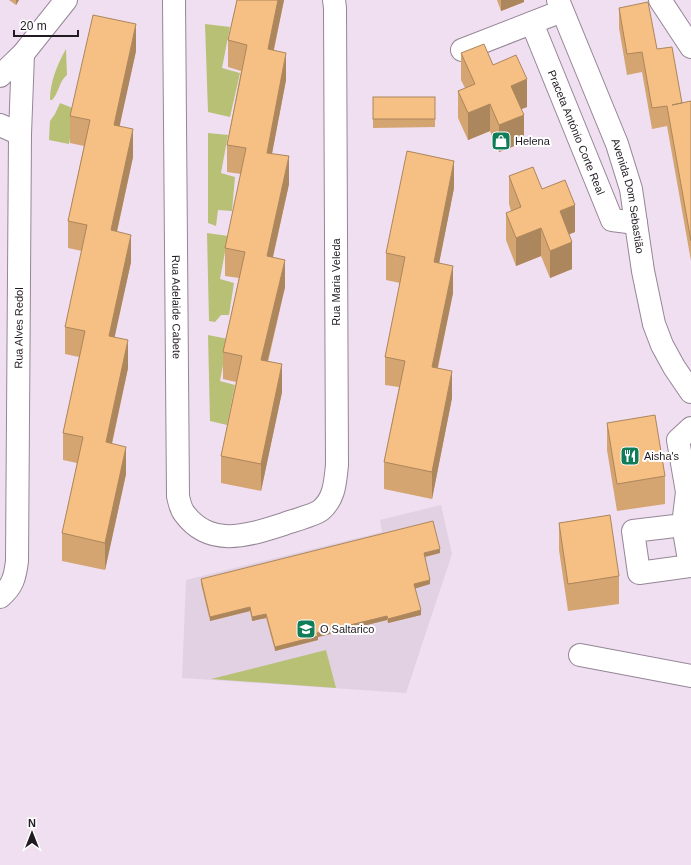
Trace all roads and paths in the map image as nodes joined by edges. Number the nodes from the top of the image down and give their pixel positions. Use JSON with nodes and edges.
{"nodes":[{"id":1,"x":66,"y":0,"type":"edge"},
{"id":2,"x":174,"y":0,"type":"edge"},
{"id":3,"x":334,"y":0,"type":"edge"},
{"id":4,"x":660,"y":0,"type":"edge"},
{"id":5,"x":560,"y":6,"type":"edge"},
{"id":6,"x":532,"y":23,"type":"junction"},
{"id":7,"x":691,"y":47,"type":"edge"},
{"id":8,"x":462,"y":50,"type":"dead end"},
{"id":9,"x":23,"y":54,"type":"junction"},
{"id":10,"x":0,"y":76,"type":"edge"},
{"id":11,"x":0,"y":125,"type":"edge"},
{"id":12,"x":20,"y":134,"type":"junction"},
{"id":13,"x":636,"y":223,"type":"junction"},
{"id":14,"x":691,"y":392,"type":"edge"},
{"id":15,"x":691,"y":428,"type":"edge"},
{"id":16,"x":682,"y":525,"type":"dead end"},
{"id":17,"x":275,"y":527,"type":"joint"},
{"id":18,"x":0,"y":597,"type":"edge"},
{"id":19,"x":580,"y":655,"type":"dead end"},
{"id":20,"x":691,"y":676,"type":"edge"}],
"edges":[{"from":1,"to":9,"type":"street"},
{"from":2,"to":17,"type":"street","name":"Rua Adelaide Cabete"},
{"from":3,"to":17,"type":"street","name":"Rua Maria Veleda"},
{"from":4,"to":7,"type":"street"},
{"from":5,"to":6,"type":"street"},
{"from":5,"to":13,"type":"street","name":"Avenida Dom Sebastião"},
{"from":6,"to":8,"type":"street"},
{"from":6,"to":13,"type":"street","name":"Praceta António Corte Real"},
{"from":9,"to":10,"type":"street"},
{"from":9,"to":12,"type":"street","name":"Rua Alves Redol"},
{"from":11,"to":12,"type":"street"},
{"from":12,"to":18,"type":"street","name":"Rua Alves Redol"},
{"from":13,"to":14,"type":"street","name":"Avenida Dom Sebastião"},
{"from":15,"to":16,"type":"street"},
{"from":19,"to":20,"type":"street"}]}
